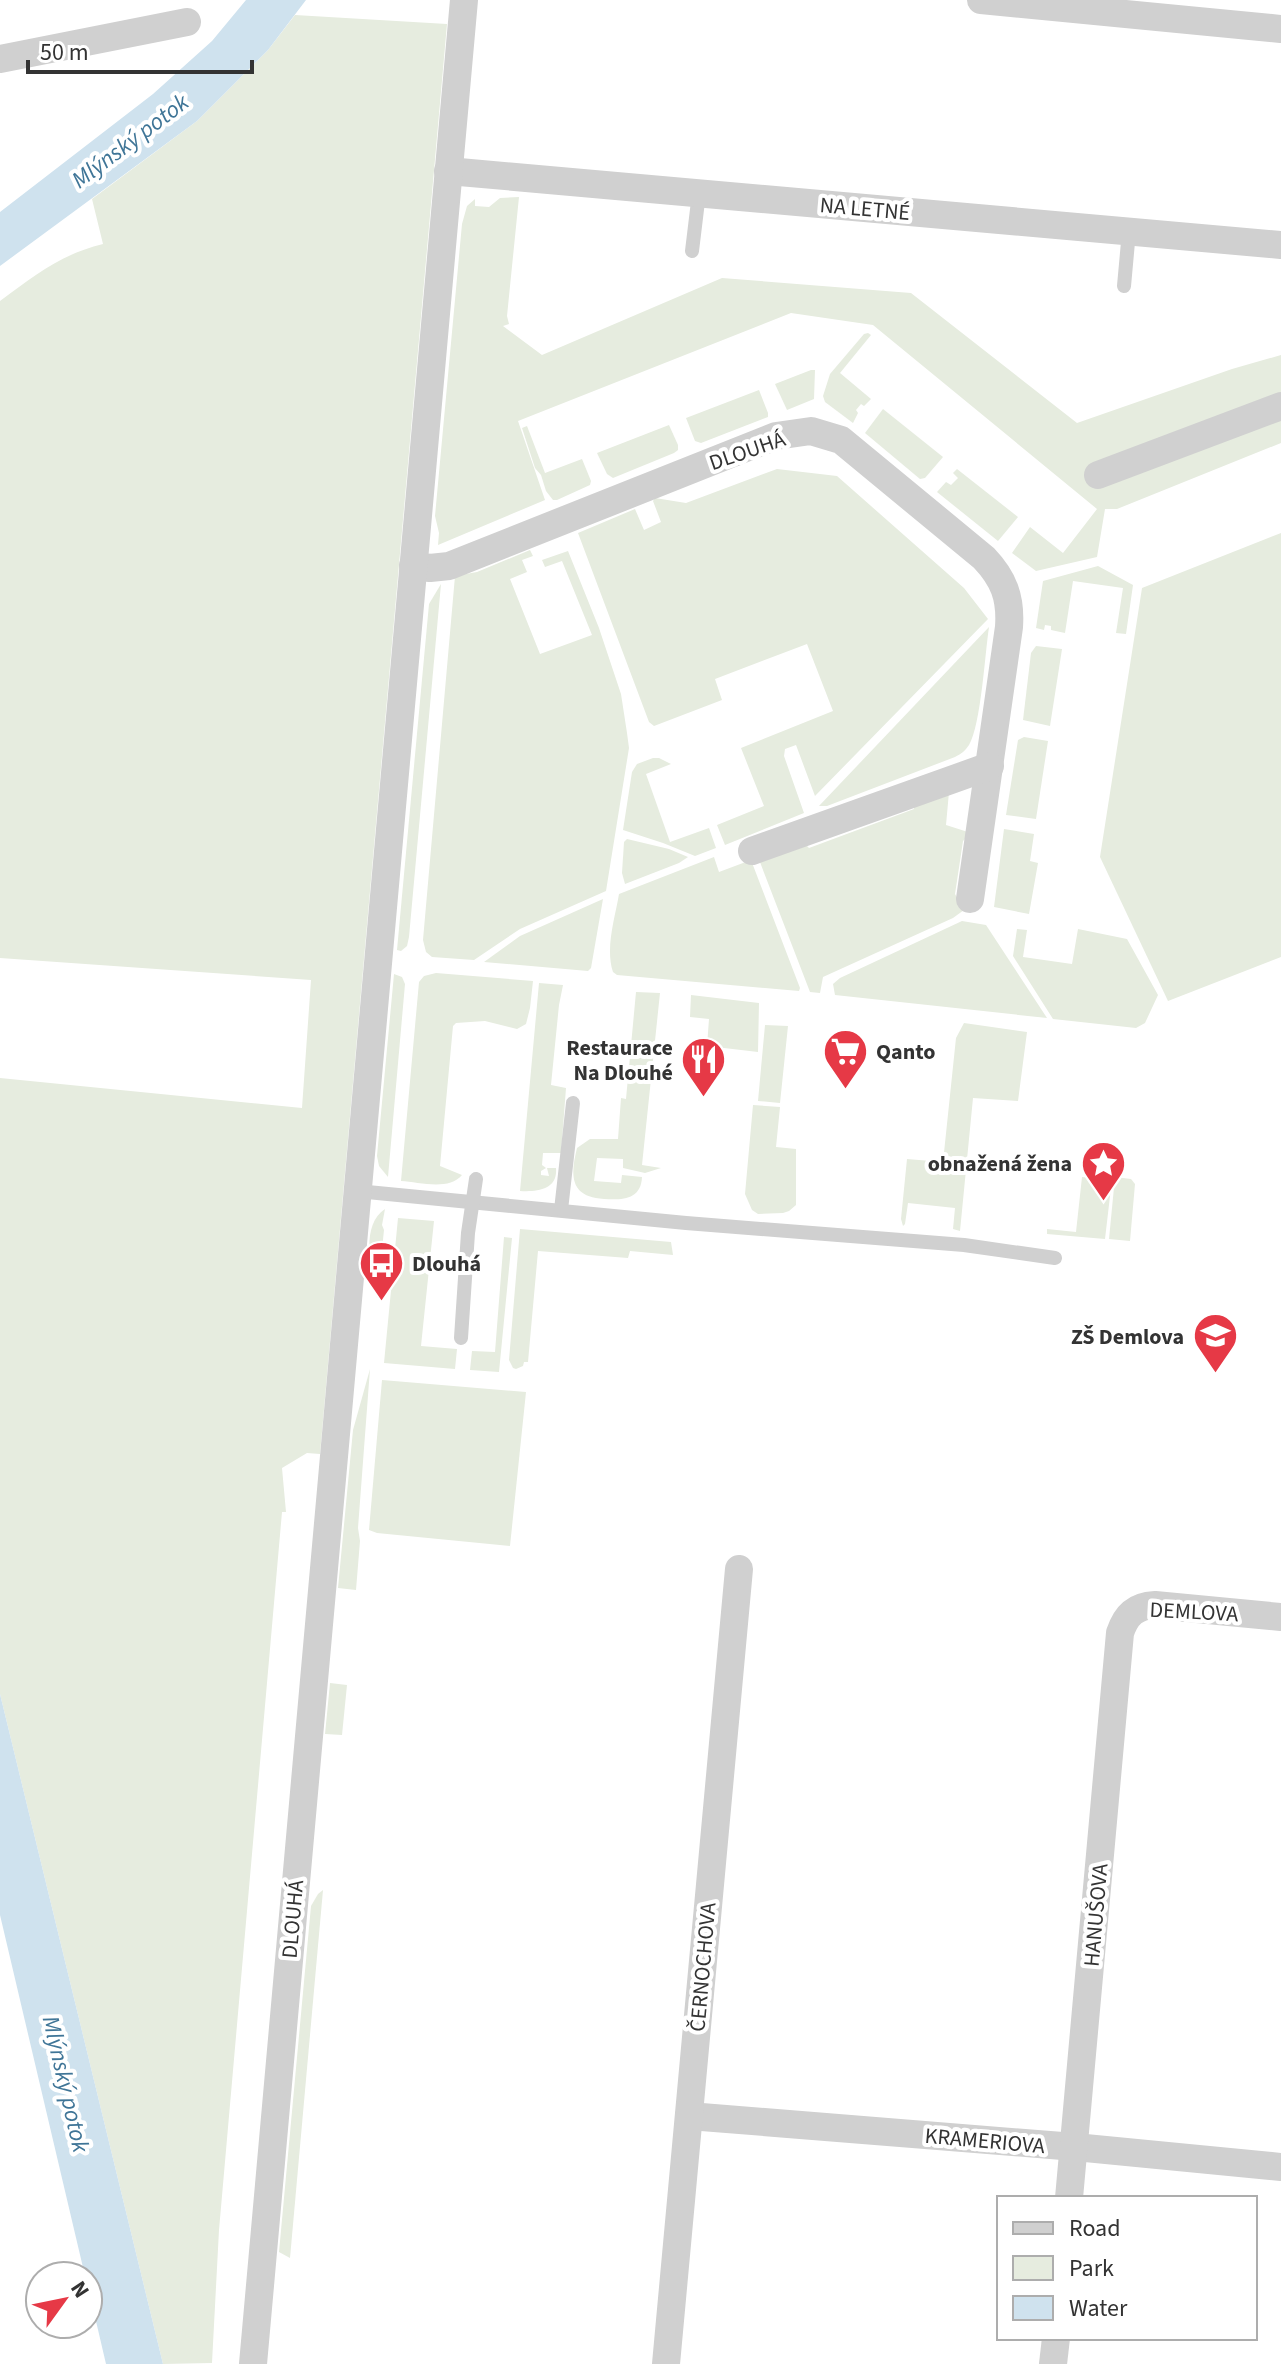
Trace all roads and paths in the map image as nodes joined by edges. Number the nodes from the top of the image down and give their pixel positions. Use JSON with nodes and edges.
{"nodes":[{"id":1,"x":464,"y":0,"type":"edge"},
{"id":2,"x":981,"y":0,"type":"edge"},
{"id":3,"x":1057,"y":4,"type":"edge"},
{"id":4,"x":187,"y":22,"type":"dead end"},
{"id":5,"x":1281,"y":29,"type":"edge"},
{"id":6,"x":0,"y":59,"type":"edge"},
{"id":7,"x":448,"y":171,"type":"junction"},
{"id":8,"x":699,"y":193,"type":"junction"},
{"id":9,"x":1129,"y":231,"type":"junction"},
{"id":10,"x":1281,"y":245,"type":"edge"},
{"id":11,"x":692,"y":251,"type":"dead end"},
{"id":12,"x":1124,"y":286,"type":"dead end"},
{"id":13,"x":1281,"y":406,"type":"edge"},
{"id":14,"x":1098,"y":475,"type":"dead end"},
{"id":15,"x":413,"y":566,"type":"junction"},
{"id":16,"x":990,"y":766,"type":"junction"},
{"id":17,"x":752,"y":851,"type":"dead end"},
{"id":18,"x":970,"y":899,"type":"dead end"},
{"id":19,"x":573,"y":1103,"type":"dead end"},
{"id":20,"x":476,"y":1179,"type":"dead end"},
{"id":21,"x":357,"y":1191,"type":"junction"},
{"id":22,"x":473,"y":1202,"type":"junction"},
{"id":23,"x":561,"y":1210,"type":"junction"},
{"id":24,"x":1055,"y":1258,"type":"dead end"},
{"id":25,"x":461,"y":1338,"type":"dead end"},
{"id":26,"x":739,"y":1569,"type":"dead end"},
{"id":27,"x":1281,"y":1617,"type":"edge"},
{"id":28,"x":1120,"y":1633,"type":"joint"},
{"id":29,"x":689,"y":2116,"type":"junction"},
{"id":30,"x":1075,"y":2147,"type":"junction"},
{"id":31,"x":1281,"y":2167,"type":"edge"},
{"id":32,"x":1069,"y":2196,"type":"edge"},
{"id":33,"x":1056,"y":2340,"type":"edge"},
{"id":34,"x":253,"y":2364,"type":"edge"},
{"id":35,"x":666,"y":2364,"type":"edge"},
{"id":36,"x":1053,"y":2364,"type":"edge"}],
"edges":[{"from":1,"to":7,"type":"street","name":"DLOUHÁ"},
{"from":2,"to":3,"type":"street"},
{"from":3,"to":5,"type":"street"},
{"from":4,"to":6,"type":"street"},
{"from":7,"to":8,"type":"street","name":"NA LETNÉ"},
{"from":7,"to":15,"type":"street","name":"DLOUHÁ"},
{"from":8,"to":9,"type":"street","name":"NA LETNÉ"},
{"from":8,"to":11,"type":"lane"},
{"from":9,"to":10,"type":"street","name":"NA LETNÉ"},
{"from":9,"to":12,"type":"lane"},
{"from":13,"to":14,"type":"street"},
{"from":15,"to":16,"type":"street","name":"DLOUHÁ"},
{"from":15,"to":21,"type":"street","name":"DLOUHÁ"},
{"from":16,"to":17,"type":"street"},
{"from":16,"to":18,"type":"street","name":"DLOUHÁ"},
{"from":19,"to":23,"type":"lane"},
{"from":20,"to":22,"type":"lane"},
{"from":21,"to":22,"type":"lane"},
{"from":21,"to":34,"type":"street","name":"DLOUHÁ"},
{"from":22,"to":23,"type":"lane"},
{"from":22,"to":25,"type":"lane"},
{"from":23,"to":24,"type":"lane"},
{"from":26,"to":29,"type":"street","name":"ČERNOCHOVA"},
{"from":27,"to":28,"type":"street","name":"DEMLOVA"},
{"from":28,"to":30,"type":"street","name":"HANUŠOVA"},
{"from":29,"to":30,"type":"street","name":"KRAMERIOVA"},
{"from":29,"to":35,"type":"street","name":"ČERNOCHOVA"},
{"from":30,"to":31,"type":"street","name":"KRAMERIOVA"},
{"from":30,"to":32,"type":"street","name":"HANUŠOVA"},
{"from":33,"to":36,"type":"street"}]}
